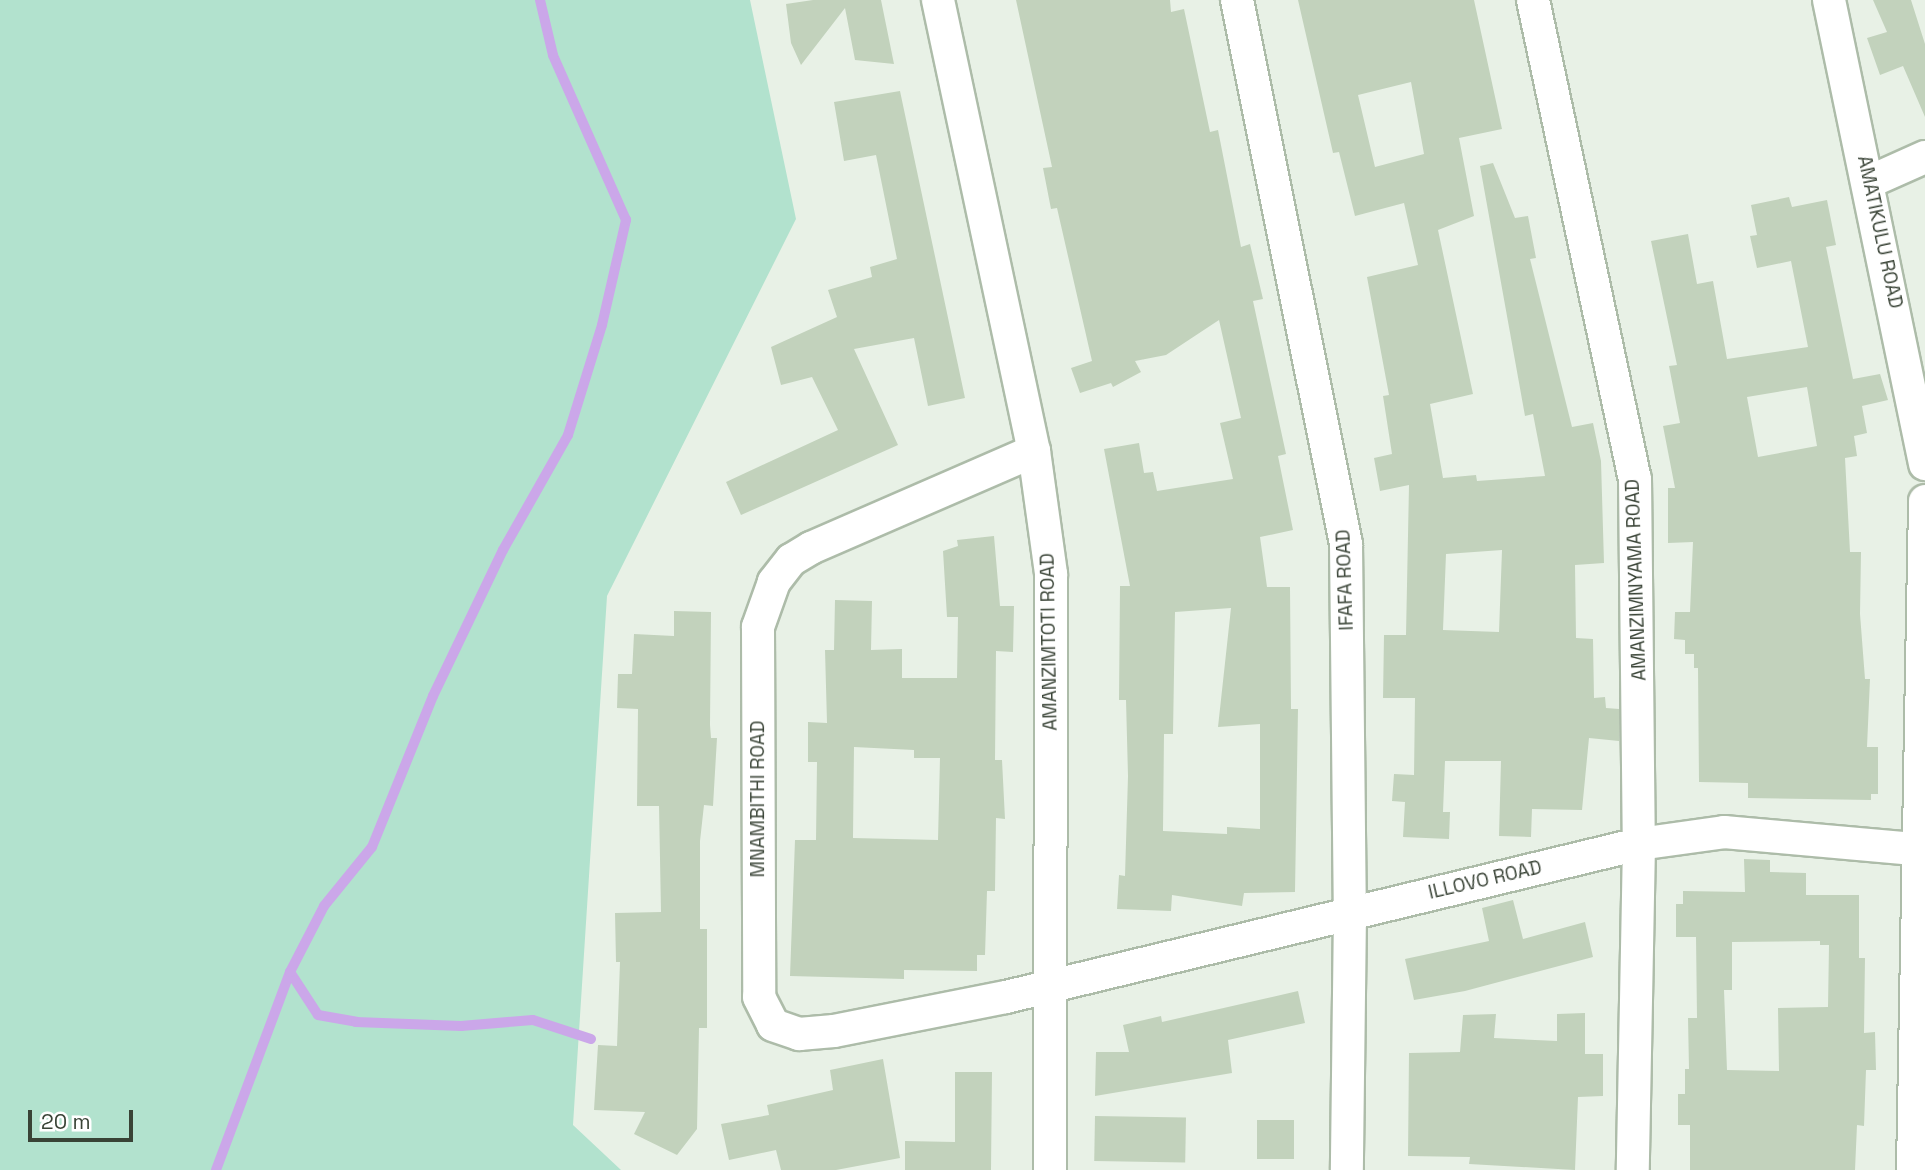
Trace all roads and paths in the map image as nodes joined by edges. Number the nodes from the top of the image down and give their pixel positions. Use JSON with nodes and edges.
{"nodes":[{"id":1,"x":938,"y":0,"type":"edge"},
{"id":2,"x":1237,"y":0,"type":"edge"},
{"id":3,"x":1533,"y":0,"type":"edge"},
{"id":4,"x":1829,"y":0,"type":"edge"},
{"id":5,"x":1925,"y":157,"type":"edge"},
{"id":6,"x":1869,"y":182,"type":"junction"},
{"id":7,"x":1034,"y":451,"type":"junction"},
{"id":8,"x":1925,"y":464,"type":"edge"},
{"id":9,"x":1925,"y":502,"type":"edge"},
{"id":10,"x":1639,"y":844,"type":"junction"},
{"id":11,"x":1921,"y":849,"type":"edge"},
{"id":12,"x":1350,"y":912,"type":"junction"},
{"id":13,"x":1051,"y":984,"type":"junction"},
{"id":14,"x":1050,"y":1170,"type":"edge"},
{"id":15,"x":1347,"y":1170,"type":"edge"},
{"id":16,"x":1633,"y":1170,"type":"edge"},
{"id":17,"x":1913,"y":1170,"type":"edge"}],
"edges":[{"from":1,"to":7,"type":"street","name":"AMANZIMTOTI ROAD"},
{"from":2,"to":12,"type":"street","name":"IFAFA ROAD"},
{"from":3,"to":10,"type":"street","name":"AMANZIMNYAMA ROAD"},
{"from":4,"to":6,"type":"street","name":"AMATIKULU ROAD"},
{"from":5,"to":6,"type":"street"},
{"from":6,"to":8,"type":"street","name":"AMATIKULU ROAD"},
{"from":7,"to":13,"type":"street","name":"AMANZIMTOTI ROAD"},
{"from":7,"to":13,"type":"street","name":"MNAMBITHI ROAD"},
{"from":9,"to":11,"type":"street"},
{"from":10,"to":11,"type":"street","name":"ILLOVO ROAD"},
{"from":10,"to":12,"type":"street","name":"ILLOVO ROAD"},
{"from":10,"to":16,"type":"street","name":"AMANZIMNYAMA ROAD"},
{"from":11,"to":17,"type":"street"},
{"from":12,"to":13,"type":"street","name":"ILLOVO ROAD"},
{"from":12,"to":15,"type":"street","name":"IFAFA ROAD"},
{"from":13,"to":14,"type":"street","name":"AMANZIMTOTI ROAD"}]}
